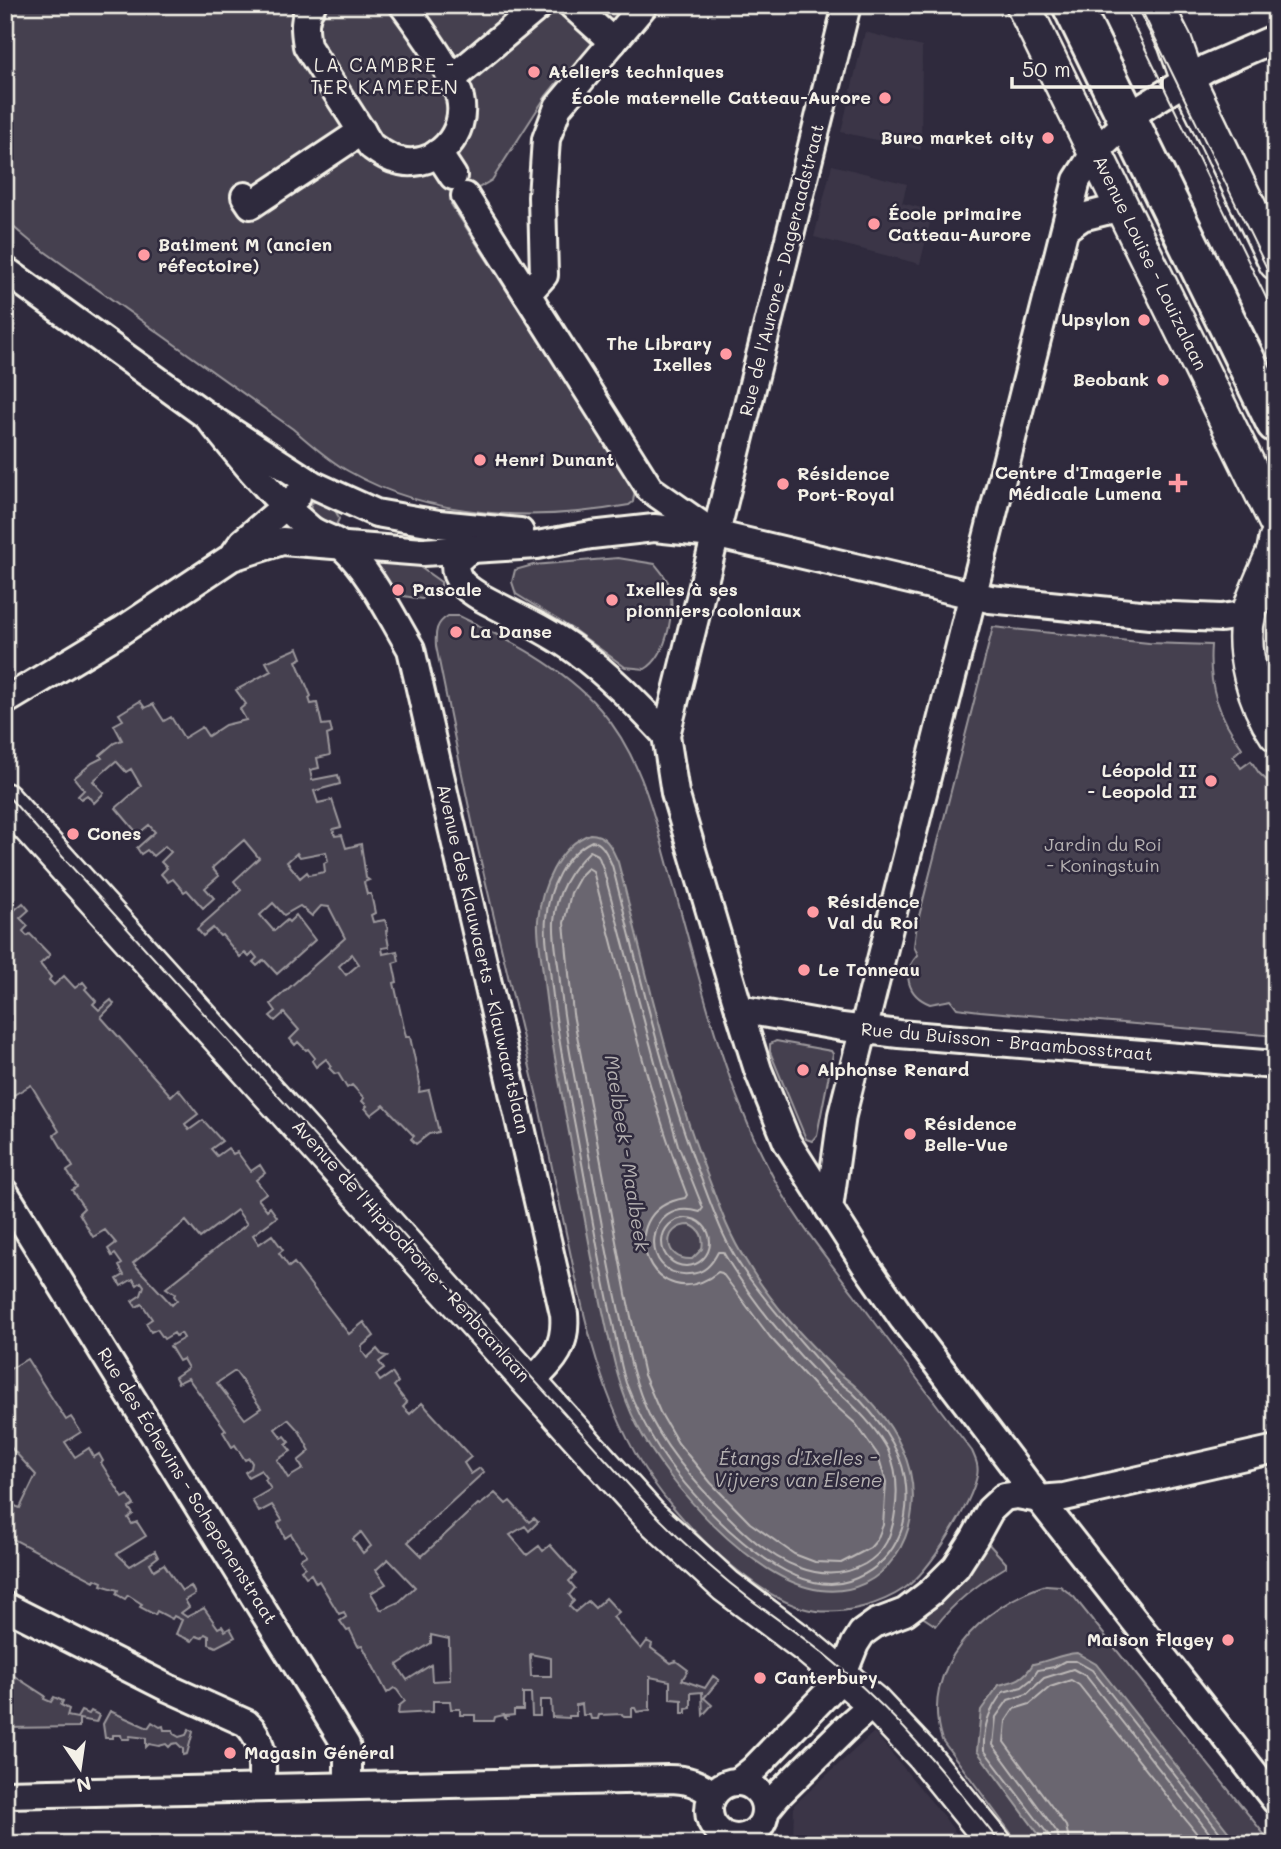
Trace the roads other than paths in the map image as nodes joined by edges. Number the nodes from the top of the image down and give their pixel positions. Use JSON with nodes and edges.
{"nodes":[{"id":1,"x":312,"y":5,"type":"edge"},
{"id":2,"x":403,"y":5,"type":"edge"},
{"id":3,"x":540,"y":5,"type":"edge"},
{"id":4,"x":572,"y":5,"type":"edge"},
{"id":5,"x":644,"y":5,"type":"edge"},
{"id":6,"x":847,"y":5,"type":"edge"},
{"id":7,"x":1023,"y":5,"type":"edge"},
{"id":8,"x":1072,"y":5,"type":"edge"},
{"id":9,"x":1091,"y":5,"type":"edge"},
{"id":10,"x":1156,"y":5,"type":"edge"},
{"id":11,"x":1276,"y":38,"type":"edge"},
{"id":12,"x":613,"y":42,"type":"junction"},
{"id":13,"x":452,"y":79,"type":"junction"},
{"id":14,"x":1188,"y":80,"type":"junction"},
{"id":15,"x":1136,"y":114,"type":"junction"},
{"id":16,"x":362,"y":131,"type":"junction"},
{"id":17,"x":1095,"y":152,"type":"junction"},
{"id":18,"x":438,"y":153,"type":"junction"},
{"id":19,"x":245,"y":196,"type":"dead end"},
{"id":20,"x":1122,"y":207,"type":"junction"},
{"id":21,"x":1066,"y":228,"type":"junction"},
{"id":22,"x":1276,"y":263,"type":"edge"},
{"id":23,"x":5,"y":270,"type":"edge"},
{"id":24,"x":527,"y":294,"type":"junction"},
{"id":25,"x":1276,"y":383,"type":"edge"},
{"id":26,"x":207,"y":416,"type":"junction"},
{"id":27,"x":1276,"y":422,"type":"edge"},
{"id":28,"x":312,"y":484,"type":"junction"},
{"id":29,"x":285,"y":506,"type":"junction"},
{"id":30,"x":376,"y":513,"type":"junction"},
{"id":31,"x":1276,"y":522,"type":"edge"},
{"id":32,"x":715,"y":534,"type":"junction"},
{"id":33,"x":591,"y":535,"type":"junction"},
{"id":34,"x":1276,"y":540,"type":"edge"},
{"id":35,"x":340,"y":544,"type":"junction"},
{"id":36,"x":475,"y":548,"type":"junction"},
{"id":37,"x":423,"y":552,"type":"junction"},
{"id":38,"x":232,"y":557,"type":"junction"},
{"id":39,"x":972,"y":596,"type":"junction"},
{"id":40,"x":1249,"y":614,"type":"junction"},
{"id":41,"x":5,"y":701,"type":"edge"},
{"id":42,"x":1276,"y":734,"type":"edge"},
{"id":43,"x":666,"y":735,"type":"junction"},
{"id":44,"x":5,"y":800,"type":"edge"},
{"id":45,"x":739,"y":1009,"type":"junction"},
{"id":46,"x":863,"y":1030,"type":"junction"},
{"id":47,"x":1276,"y":1065,"type":"edge"},
{"id":48,"x":5,"y":1193,"type":"edge"},
{"id":49,"x":829,"y":1209,"type":"junction"},
{"id":50,"x":530,"y":1382,"type":"junction"},
{"id":51,"x":1276,"y":1449,"type":"edge"},
{"id":52,"x":1039,"y":1499,"type":"junction"},
{"id":53,"x":5,"y":1606,"type":"edge"},
{"id":54,"x":843,"y":1675,"type":"junction"},
{"id":55,"x":874,"y":1703,"type":"junction"},
{"id":56,"x":738,"y":1782,"type":"junction"},
{"id":57,"x":348,"y":1786,"type":"junction"},
{"id":58,"x":262,"y":1787,"type":"junction"},
{"id":59,"x":5,"y":1794,"type":"edge"},
{"id":60,"x":713,"y":1795,"type":"junction"},
{"id":61,"x":1276,"y":1801,"type":"edge"},
{"id":62,"x":765,"y":1811,"type":"junction"},
{"id":63,"x":711,"y":1837,"type":"edge"},
{"id":64,"x":757,"y":1839,"type":"edge"},
{"id":65,"x":995,"y":1844,"type":"edge"}],
"edges":[{"from":1,"to":16,"type":"street"},
{"from":2,"to":13,"type":"street"},
{"from":3,"to":13,"type":"street"},
{"from":4,"to":12,"type":"street"},
{"from":5,"to":12,"type":"street"},
{"from":6,"to":32,"type":"street","name":"Rue de l'Aurore - Dageraadstraat"},
{"from":7,"to":17,"type":"main road","name":"Avenue Louise - Louizalaan"},
{"from":8,"to":15,"type":"highway"},
{"from":9,"to":15,"type":"highway"},
{"from":10,"to":14,"type":"main road"},
{"from":11,"to":14,"type":"street"},
{"from":12,"to":24,"type":"street"},
{"from":13,"to":18,"type":"street"},
{"from":14,"to":15,"type":"street"},
{"from":14,"to":22,"type":"main road"},
{"from":15,"to":17,"type":"street"},
{"from":15,"to":25,"type":"highway"},
{"from":15,"to":27,"type":"highway"},
{"from":16,"to":18,"type":"street"},
{"from":16,"to":19,"type":"street"},
{"from":17,"to":20,"type":"main road","name":"Avenue Louise - Louizalaan"},
{"from":17,"to":21,"type":"street"},
{"from":18,"to":24,"type":"street"},
{"from":20,"to":21,"type":"street"},
{"from":20,"to":31,"type":"main road","name":"Avenue Louise - Louizalaan"},
{"from":21,"to":39,"type":"street"},
{"from":23,"to":26,"type":"street"},
{"from":24,"to":32,"type":"street"},
{"from":26,"to":28,"type":"street"},
{"from":26,"to":29,"type":"street"},
{"from":28,"to":29,"type":"street"},
{"from":28,"to":30,"type":"street"},
{"from":29,"to":35,"type":"street"},
{"from":29,"to":38,"type":"street"},
{"from":30,"to":33,"type":"street"},
{"from":30,"to":37,"type":"street"},
{"from":32,"to":33,"type":"street"},
{"from":32,"to":39,"type":"street"},
{"from":32,"to":43,"type":"street","name":"Rue de l'Aurore - Dageraadstraat"},
{"from":33,"to":36,"type":"street"},
{"from":34,"to":40,"type":"main road"},
{"from":35,"to":37,"type":"street"},
{"from":35,"to":38,"type":"street"},
{"from":35,"to":50,"type":"street","name":"Avenue des Klauwaerts - Klauwaartslaan"},
{"from":36,"to":37,"type":"street"},
{"from":36,"to":43,"type":"street"},
{"from":38,"to":41,"type":"street"},
{"from":39,"to":40,"type":"street"},
{"from":39,"to":46,"type":"street"},
{"from":40,"to":42,"type":"main road"},
{"from":43,"to":45,"type":"street"},
{"from":44,"to":50,"type":"main road","name":"Avenue de l'Hippodrome - Renbaanlaan"},
{"from":45,"to":46,"type":"street","name":"Rue du Buisson - Braambosstraat"},
{"from":45,"to":49,"type":"street"},
{"from":46,"to":47,"type":"street","name":"Rue du Buisson - Braambosstraat"},
{"from":46,"to":49,"type":"street"},
{"from":48,"to":57,"type":"street","name":"Rue des Échevins - Schepenenstraat"},
{"from":49,"to":52,"type":"street"},
{"from":50,"to":54,"type":"main road","name":"Avenue de l'Hippodrome - Renbaanlaan"},
{"from":51,"to":52,"type":"street"},
{"from":52,"to":54,"type":"street"},
{"from":52,"to":61,"type":"street"},
{"from":53,"to":58,"type":"street"},
{"from":54,"to":55,"type":"main road","name":"Avenue de l'Hippodrome - Renbaanlaan"},
{"from":54,"to":56,"type":"street"},
{"from":55,"to":62,"type":"street"},
{"from":55,"to":65,"type":"main road","name":"Avenue de l'Hippodrome - Renbaanlaan"},
{"from":56,"to":60,"type":"street"},
{"from":56,"to":62,"type":"street"},
{"from":57,"to":58,"type":"street"},
{"from":57,"to":60,"type":"street"},
{"from":58,"to":59,"type":"street"},
{"from":60,"to":63,"type":"street"},
{"from":62,"to":64,"type":"street"},
{"from":63,"to":64,"type":"street"}]}
